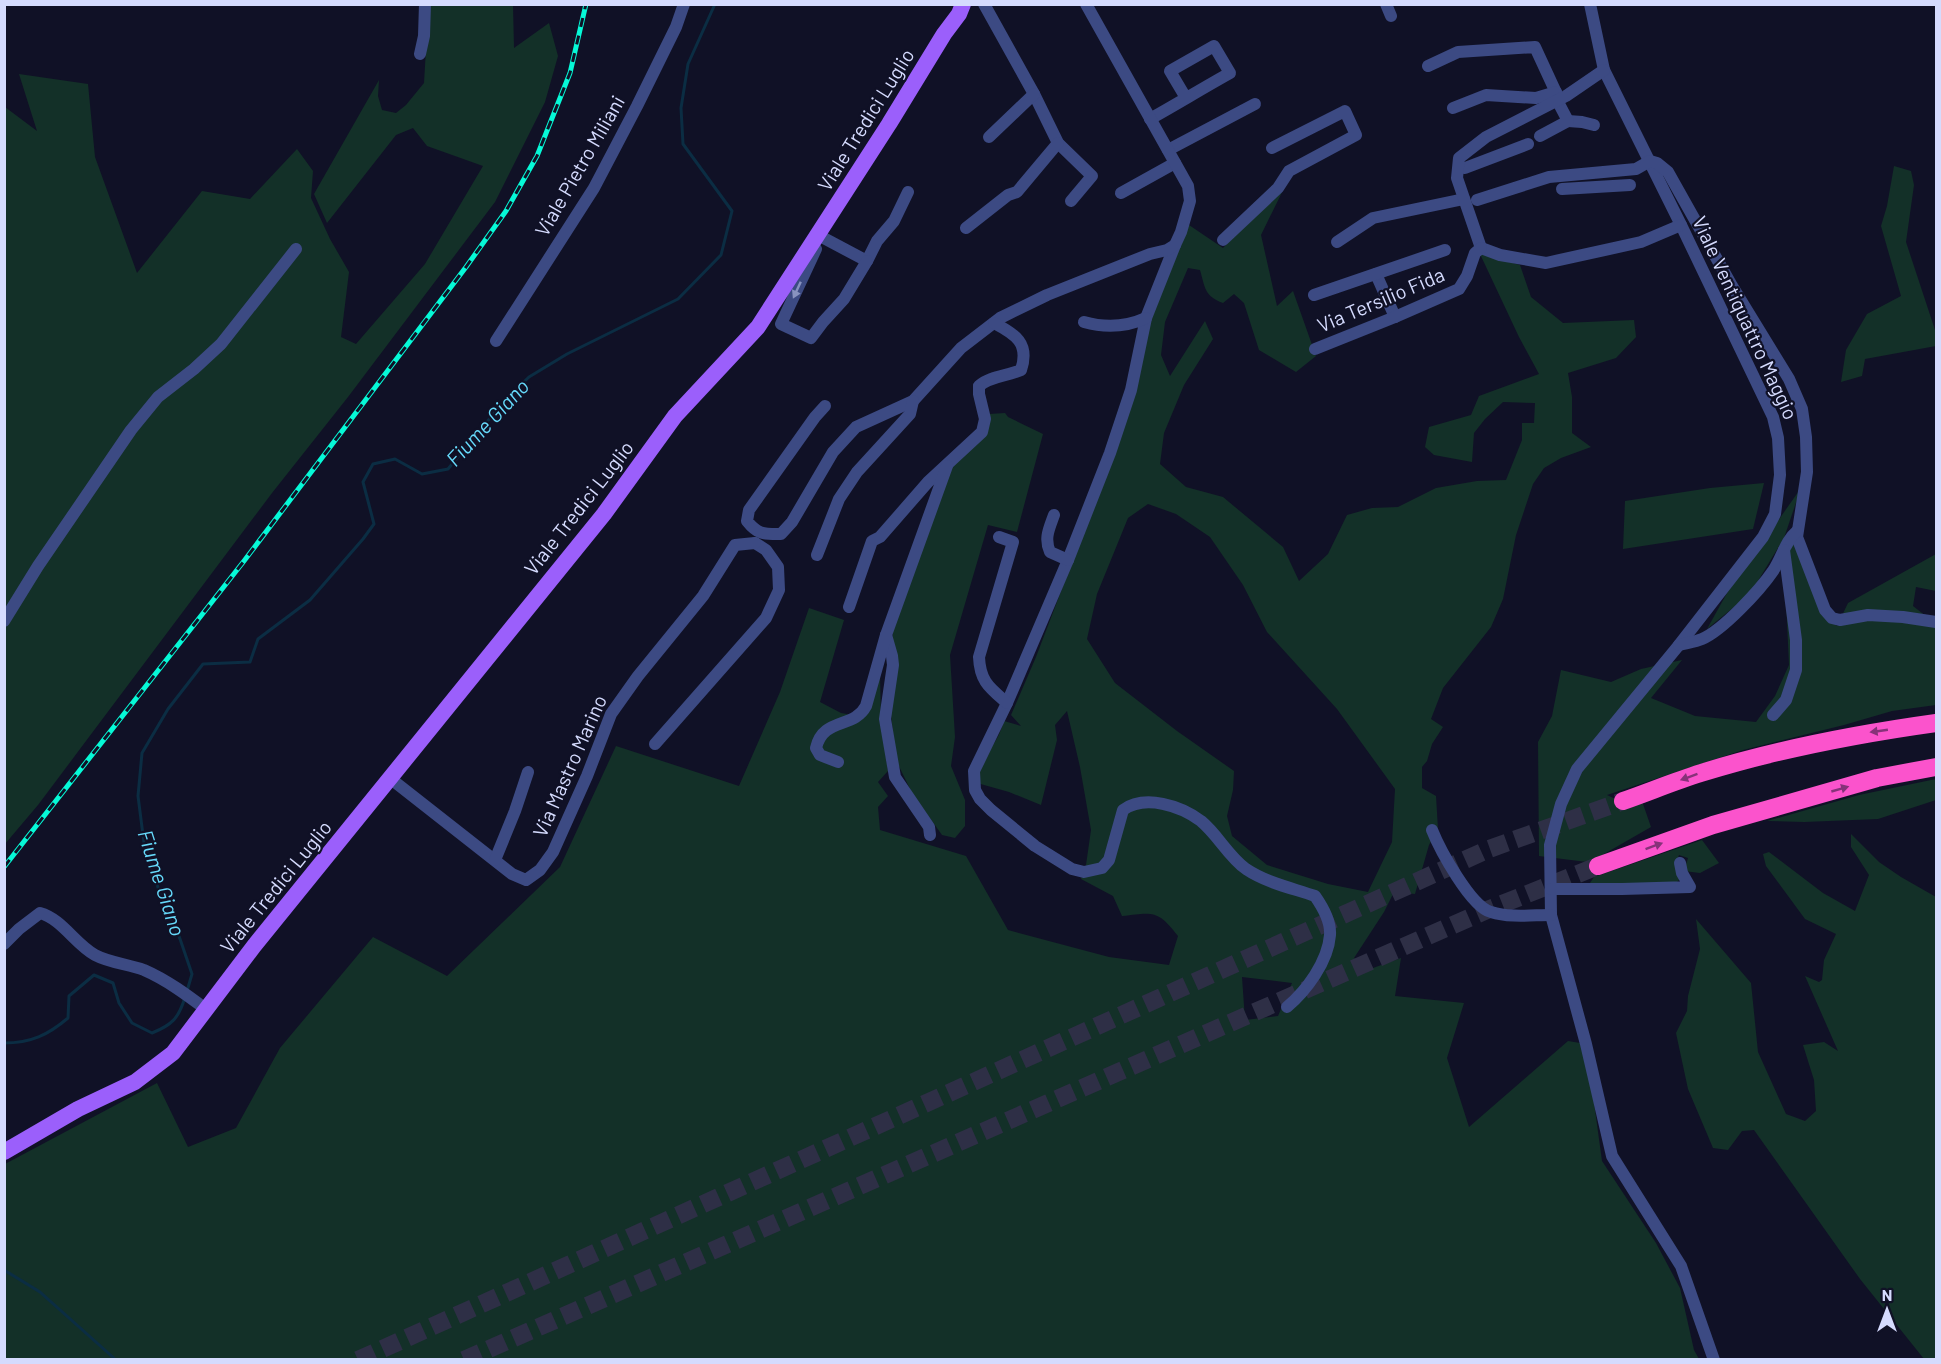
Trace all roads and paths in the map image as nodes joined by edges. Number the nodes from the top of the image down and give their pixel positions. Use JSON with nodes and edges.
{"nodes":[{"id":1,"x":425,"y":4,"type":"edge"},
{"id":2,"x":684,"y":4,"type":"edge"},
{"id":3,"x":984,"y":4,"type":"edge"},
{"id":4,"x":1086,"y":4,"type":"edge"},
{"id":5,"x":1590,"y":4,"type":"edge"},
{"id":6,"x":964,"y":8,"type":"edge"},
{"id":7,"x":420,"y":54,"type":"dead end"},
{"id":8,"x":1428,"y":66,"type":"dead end"},
{"id":9,"x":1604,"y":70,"type":"junction"},
{"id":10,"x":1034,"y":94,"type":"junction"},
{"id":11,"x":1558,"y":97,"type":"junction"},
{"id":12,"x":1186,"y":98,"type":"junction"},
{"id":13,"x":1255,"y":104,"type":"dead end"},
{"id":14,"x":1453,"y":108,"type":"dead end"},
{"id":15,"x":1150,"y":119,"type":"junction"},
{"id":16,"x":1568,"y":121,"type":"junction"},
{"id":17,"x":1594,"y":125,"type":"dead end"},
{"id":18,"x":1490,"y":135,"type":"junction"},
{"id":19,"x":1540,"y":136,"type":"dead end"},
{"id":20,"x":988,"y":137,"type":"dead end"},
{"id":21,"x":1058,"y":143,"type":"junction"},
{"id":22,"x":1528,"y":144,"type":"dead end"},
{"id":23,"x":1272,"y":148,"type":"dead end"},
{"id":24,"x":1168,"y":150,"type":"junction"},
{"id":25,"x":1498,"y":155,"type":"junction"},
{"id":26,"x":1650,"y":161,"type":"junction"},
{"id":27,"x":1175,"y":163,"type":"junction"},
{"id":28,"x":1465,"y":168,"type":"dead end"},
{"id":29,"x":1581,"y":174,"type":"junction"},
{"id":30,"x":1630,"y":185,"type":"dead end"},
{"id":31,"x":1582,"y":188,"type":"junction"},
{"id":32,"x":1562,"y":189,"type":"dead end"},
{"id":33,"x":908,"y":192,"type":"dead end"},
{"id":34,"x":1121,"y":193,"type":"dead end"},
{"id":35,"x":1464,"y":199,"type":"junction"},
{"id":36,"x":1477,"y":200,"type":"dead end"},
{"id":37,"x":1071,"y":201,"type":"dead end"},
{"id":38,"x":1681,"y":225,"type":"junction"},
{"id":39,"x":966,"y":228,"type":"dead end"},
{"id":40,"x":820,"y":236,"type":"junction"},
{"id":41,"x":1224,"y":240,"type":"dead end"},
{"id":42,"x":1337,"y":242,"type":"dead end"},
{"id":43,"x":1175,"y":245,"type":"junction"},
{"id":44,"x":1481,"y":248,"type":"junction"},
{"id":45,"x":296,"y":249,"type":"dead end"},
{"id":46,"x":1445,"y":249,"type":"dead end"},
{"id":47,"x":867,"y":261,"type":"junction"},
{"id":48,"x":1376,"y":274,"type":"junction"},
{"id":49,"x":1314,"y":295,"type":"dead end"},
{"id":50,"x":1395,"y":317,"type":"junction"},
{"id":51,"x":1146,"y":318,"type":"junction"},
{"id":52,"x":994,"y":322,"type":"junction"},
{"id":53,"x":1084,"y":322,"type":"dead end"},
{"id":54,"x":496,"y":340,"type":"dead end"},
{"id":55,"x":1315,"y":349,"type":"dead end"},
{"id":56,"x":913,"y":401,"type":"junction"},
{"id":57,"x":825,"y":406,"type":"dead end"},
{"id":58,"x":948,"y":465,"type":"junction"},
{"id":59,"x":1054,"y":515,"type":"dead end"},
{"id":60,"x":1797,"y":531,"type":"junction"},
{"id":61,"x":755,"y":537,"type":"junction"},
{"id":62,"x":999,"y":537,"type":"dead end"},
{"id":63,"x":1784,"y":550,"type":"junction"},
{"id":64,"x":817,"y":555,"type":"dead end"},
{"id":65,"x":1068,"y":560,"type":"junction"},
{"id":66,"x":849,"y":607,"type":"dead end"},
{"id":67,"x":4,"y":621,"type":"edge"},
{"id":68,"x":1936,"y":622,"type":"edge"},
{"id":69,"x":886,"y":635,"type":"junction"},
{"id":70,"x":1679,"y":645,"type":"junction"},
{"id":71,"x":1007,"y":703,"type":"junction"},
{"id":72,"x":1773,"y":715,"type":"dead end"},
{"id":73,"x":1936,"y":723,"type":"edge"},
{"id":74,"x":655,"y":744,"type":"dead end"},
{"id":75,"x":838,"y":762,"type":"dead end"},
{"id":76,"x":1936,"y":767,"type":"edge"},
{"id":77,"x":528,"y":772,"type":"dead end"},
{"id":78,"x":391,"y":779,"type":"junction"},
{"id":79,"x":1623,"y":801,"type":"tunnel mouth"},
{"id":80,"x":1432,"y":830,"type":"dead end"},
{"id":81,"x":930,"y":835,"type":"dead end"},
{"id":82,"x":495,"y":860,"type":"junction"},
{"id":83,"x":1680,"y":863,"type":"dead end"},
{"id":84,"x":1598,"y":866,"type":"tunnel mouth"},
{"id":85,"x":1551,"y":889,"type":"junction"},
{"id":86,"x":1551,"y":915,"type":"junction"},
{"id":87,"x":4,"y":944,"type":"edge"},
{"id":88,"x":1287,"y":1007,"type":"dead end"},
{"id":89,"x":207,"y":1010,"type":"junction"},
{"id":90,"x":4,"y":1152,"type":"edge"},
{"id":91,"x":1714,"y":1359,"type":"edge"}],
"edges":[{"from":1,"to":7,"type":"street"},
{"from":2,"to":54,"type":"street","name":"Viale Pietro Miliani"},
{"from":3,"to":10,"type":"street"},
{"from":4,"to":15,"type":"street"},
{"from":5,"to":9,"type":"street","name":"Viale Ventiquattro Maggio"},
{"from":6,"to":40,"type":"main road","name":"Viale Tredici Luglio"},
{"from":8,"to":11,"type":"street"},
{"from":9,"to":11,"type":"street"},
{"from":9,"to":26,"type":"street","name":"Viale Ventiquattro Maggio"},
{"from":10,"to":20,"type":"street"},
{"from":10,"to":21,"type":"street"},
{"from":11,"to":14,"type":"street"},
{"from":11,"to":16,"type":"street"},
{"from":11,"to":18,"type":"street"},
{"from":12,"to":12,"type":"street"},
{"from":12,"to":15,"type":"street"},
{"from":13,"to":24,"type":"street"},
{"from":15,"to":24,"type":"street"},
{"from":16,"to":17,"type":"street"},
{"from":16,"to":19,"type":"street"},
{"from":18,"to":25,"type":"street"},
{"from":18,"to":35,"type":"street"},
{"from":21,"to":37,"type":"street"},
{"from":21,"to":39,"type":"street"},
{"from":22,"to":25,"type":"street"},
{"from":23,"to":41,"type":"street"},
{"from":24,"to":27,"type":"street"},
{"from":25,"to":28,"type":"street"},
{"from":26,"to":29,"type":"street"},
{"from":26,"to":38,"type":"street","name":"Viale Ventiquattro Maggio"},
{"from":26,"to":60,"type":"street"},
{"from":27,"to":34,"type":"street"},
{"from":27,"to":43,"type":"street"},
{"from":29,"to":31,"type":"street"},
{"from":29,"to":36,"type":"street"},
{"from":30,"to":31,"type":"street"},
{"from":31,"to":32,"type":"street"},
{"from":33,"to":47,"type":"street"},
{"from":35,"to":42,"type":"street"},
{"from":35,"to":44,"type":"street"},
{"from":38,"to":44,"type":"street"},
{"from":38,"to":70,"type":"street","name":"Viale Ventiquattro Maggio"},
{"from":40,"to":47,"type":"street"},
{"from":40,"to":47,"type":"street","name":"Viale Tredici Luglio","one_way":true},
{"from":40,"to":78,"type":"main road","name":"Viale Tredici Luglio"},
{"from":43,"to":51,"type":"street"},
{"from":43,"to":52,"type":"street"},
{"from":44,"to":50,"type":"street","name":"Via Tersilio Fida"},
{"from":45,"to":67,"type":"street"},
{"from":46,"to":48,"type":"street"},
{"from":48,"to":49,"type":"street"},
{"from":48,"to":50,"type":"street"},
{"from":50,"to":55,"type":"street","name":"Via Tersilio Fida"},
{"from":51,"to":53,"type":"street"},
{"from":51,"to":65,"type":"street"},
{"from":52,"to":56,"type":"street"},
{"from":52,"to":58,"type":"street"},
{"from":56,"to":61,"type":"street"},
{"from":56,"to":64,"type":"street"},
{"from":57,"to":61,"type":"street"},
{"from":58,"to":66,"type":"street"},
{"from":58,"to":69,"type":"street"},
{"from":59,"to":65,"type":"street"},
{"from":60,"to":63,"type":"street"},
{"from":60,"to":68,"type":"street"},
{"from":61,"to":74,"type":"street"},
{"from":61,"to":82,"type":"street","name":"Via Mastro Marino"},
{"from":62,"to":71,"type":"street"},
{"from":63,"to":70,"type":"street"},
{"from":63,"to":72,"type":"street"},
{"from":65,"to":71,"type":"street"},
{"from":69,"to":75,"type":"street"},
{"from":69,"to":81,"type":"street"},
{"from":70,"to":85,"type":"street","name":"Viale Ventiquattro Maggio"},
{"from":71,"to":88,"type":"street"},
{"from":73,"to":79,"type":"highway","one_way":true},
{"from":84,"to":76,"type":"highway","one_way":true},
{"from":77,"to":82,"type":"street"},
{"from":78,"to":82,"type":"street","name":"Via Mastro Marino"},
{"from":78,"to":89,"type":"main road","name":"Viale Tredici Luglio"},
{"from":80,"to":86,"type":"street"},
{"from":83,"to":85,"type":"street"},
{"from":85,"to":86,"type":"street","name":"Viale Ventiquattro Maggio"},
{"from":86,"to":91,"type":"street","name":"Viale Ventiquattro Maggio"},
{"from":87,"to":89,"type":"street"},
{"from":89,"to":90,"type":"main road","name":"Viale Tredici Luglio"}]}
